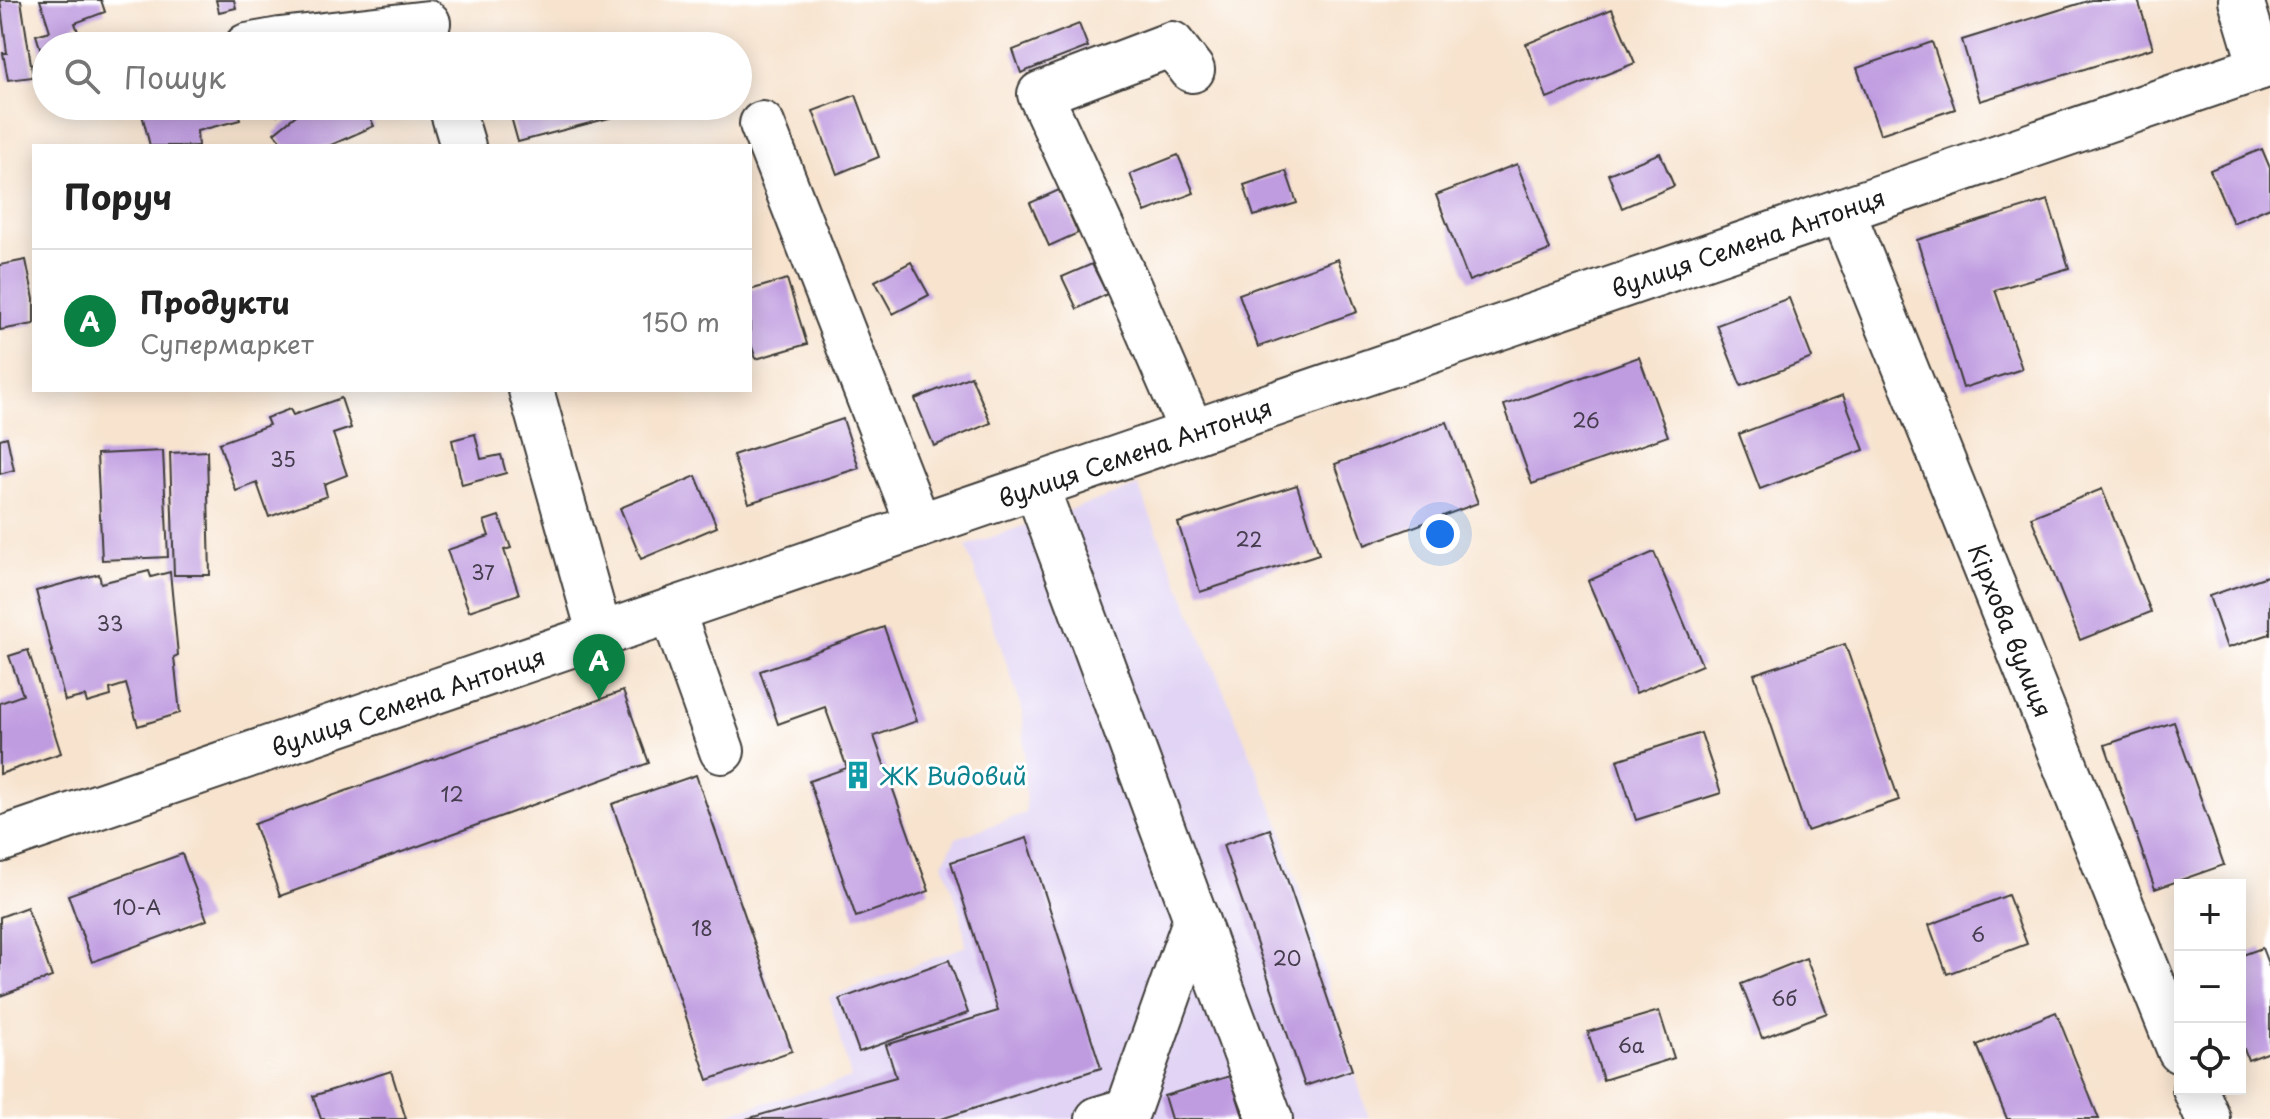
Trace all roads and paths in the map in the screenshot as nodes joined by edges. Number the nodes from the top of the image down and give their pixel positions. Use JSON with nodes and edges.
{"nodes":[{"id":1,"x":2241,"y":0,"type":"edge"},
{"id":2,"x":427,"y":23,"type":"edge"},
{"id":3,"x":349,"y":32,"type":"edge"},
{"id":4,"x":2266,"y":65,"type":"edge"},
{"id":5,"x":1192,"y":70,"type":"dead end"},
{"id":6,"x":455,"y":120,"type":"edge"},
{"id":7,"x":762,"y":124,"type":"dead end"},
{"id":8,"x":462,"y":144,"type":"edge"},
{"id":9,"x":1842,"y":210,"type":"junction"},
{"id":10,"x":532,"y":392,"type":"edge"},
{"id":11,"x":1192,"y":432,"type":"junction"},
{"id":12,"x":1036,"y":486,"type":"junction"},
{"id":13,"x":919,"y":526,"type":"junction"},
{"id":14,"x":672,"y":611,"type":"junction"},
{"id":15,"x":600,"y":635,"type":"junction"},
{"id":16,"x":722,"y":751,"type":"dead end"},
{"id":17,"x":0,"y":840,"type":"edge"},
{"id":18,"x":1196,"y":918,"type":"junction"},
{"id":19,"x":2174,"y":1036,"type":"edge"},
{"id":20,"x":2198,"y":1095,"type":"edge"},
{"id":21,"x":1098,"y":1119,"type":"edge"},
{"id":22,"x":1270,"y":1119,"type":"edge"},
{"id":23,"x":2208,"y":1119,"type":"edge"}],
"edges":[{"from":1,"to":4,"type":"street"},
{"from":2,"to":3,"type":"street"},
{"from":4,"to":9,"type":"street","name":"вулиця Семена Антонця"},
{"from":5,"to":11,"type":"street"},
{"from":6,"to":8,"type":"street"},
{"from":7,"to":13,"type":"street"},
{"from":9,"to":11,"type":"street","name":"вулиця Семена Антонця"},
{"from":9,"to":19,"type":"street","name":"Кірхова вулиця"},
{"from":10,"to":15,"type":"street"},
{"from":11,"to":12,"type":"street","name":"вулиця Семена Антонця"},
{"from":12,"to":13,"type":"street","name":"вулиця Семена Антонця"},
{"from":12,"to":18,"type":"street"},
{"from":13,"to":14,"type":"street","name":"вулиця Семена Антонця"},
{"from":14,"to":15,"type":"street","name":"вулиця Семена Антонця"},
{"from":14,"to":16,"type":"street"},
{"from":15,"to":17,"type":"street","name":"вулиця Семена Антонця"},
{"from":18,"to":21,"type":"street"},
{"from":18,"to":22,"type":"street"},
{"from":20,"to":23,"type":"street"}]}
